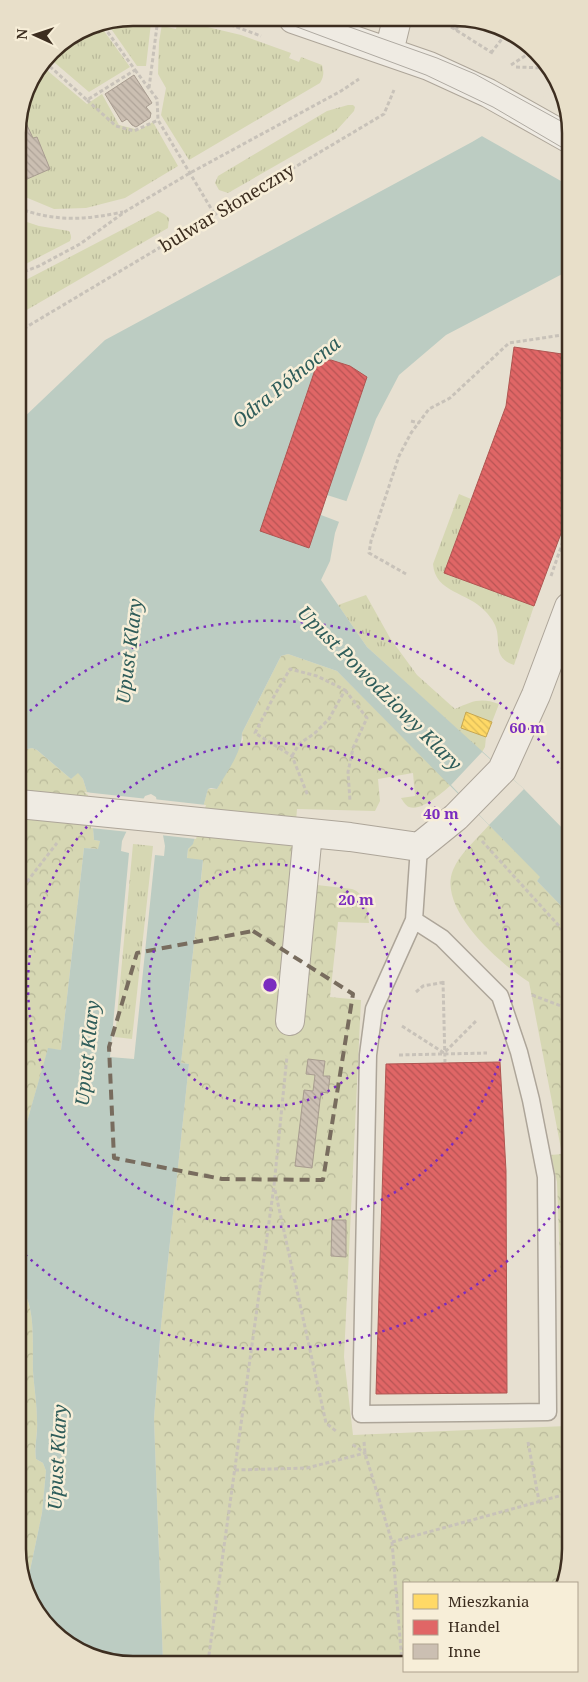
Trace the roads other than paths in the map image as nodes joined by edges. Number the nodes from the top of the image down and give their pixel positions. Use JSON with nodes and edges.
{"nodes":[{"id":1,"x":313,"y":26,"type":"edge"},
{"id":2,"x":397,"y":26,"type":"edge"},
{"id":3,"x":398,"y":55,"type":"junction"},
{"id":4,"x":562,"y":135,"type":"edge"},
{"id":5,"x":562,"y":625,"type":"edge"},
{"id":6,"x":26,"y":805,"type":"edge"},
{"id":7,"x":308,"y":832,"type":"junction"},
{"id":8,"x":419,"y":847,"type":"junction"},
{"id":9,"x":414,"y":920,"type":"junction"},
{"id":10,"x":290,"y":1021,"type":"road end"}],
"edges":[{"from":1,"to":3,"type":"street"},
{"from":2,"to":3,"type":"street"},
{"from":3,"to":4,"type":"street"},
{"from":5,"to":8,"type":"street"},
{"from":6,"to":7,"type":"street"},
{"from":7,"to":8,"type":"street"},
{"from":7,"to":10,"type":"street"},
{"from":8,"to":9,"type":"lane"},
{"from":9,"to":9,"type":"lane"}]}
